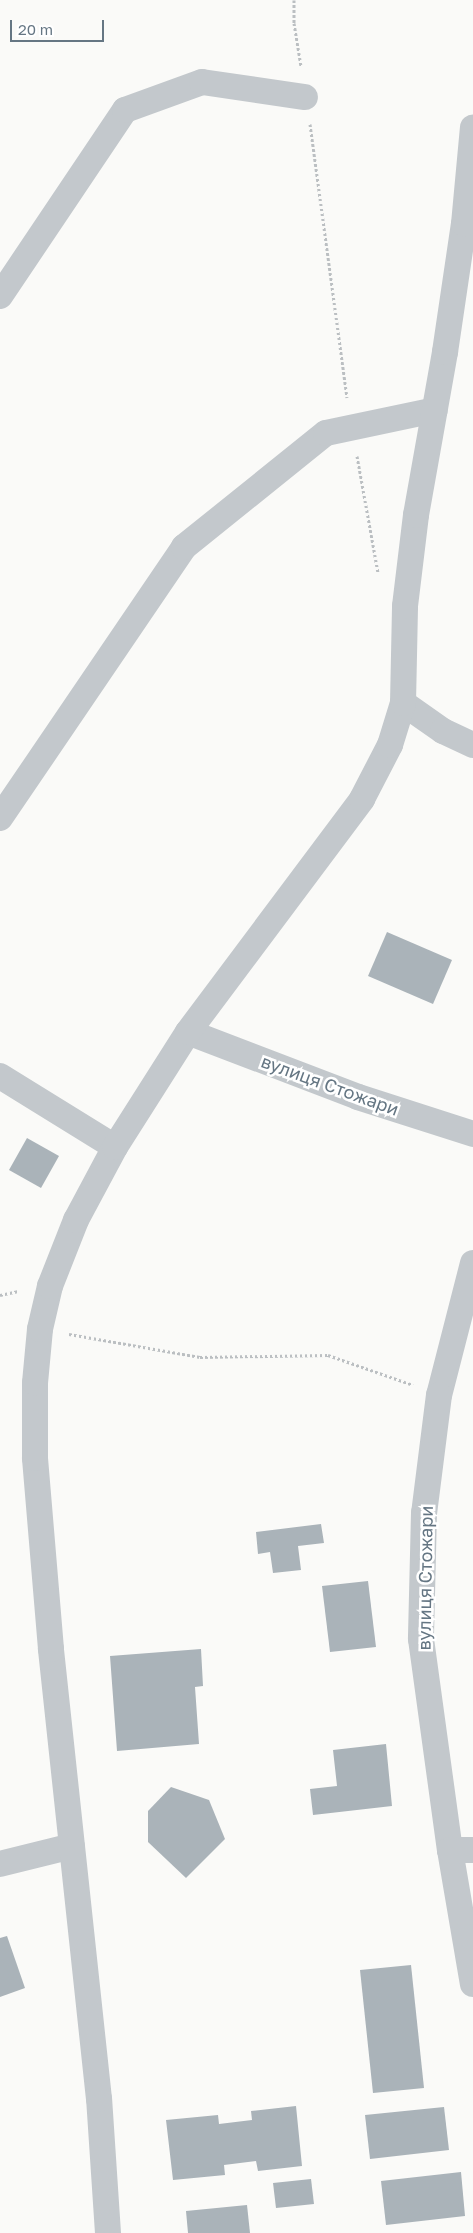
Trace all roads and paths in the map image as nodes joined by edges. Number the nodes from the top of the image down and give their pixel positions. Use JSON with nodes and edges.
{"nodes":[{"id":1,"x":294,"y":0,"type":"edge"},
{"id":2,"x":305,"y":97,"type":"junction"},
{"id":3,"x":473,"y":127,"type":"edge"},
{"id":4,"x":0,"y":296,"type":"edge"},
{"id":5,"x":435,"y":410,"type":"junction"},
{"id":6,"x":352,"y":427,"type":"junction"},
{"id":7,"x":379,"y":582,"type":"dead end"},
{"id":8,"x":403,"y":703,"type":"junction"},
{"id":9,"x":473,"y":745,"type":"edge"},
{"id":10,"x":0,"y":818,"type":"edge"},
{"id":11,"x":188,"y":1032,"type":"junction"},
{"id":12,"x":0,"y":1076,"type":"edge"},
{"id":13,"x":473,"y":1134,"type":"edge"},
{"id":14,"x":116,"y":1147,"type":"junction"},
{"id":15,"x":473,"y":1263,"type":"edge"},
{"id":16,"x":40,"y":1328,"type":"junction"},
{"id":17,"x":439,"y":1395,"type":"junction"},
{"id":18,"x":72,"y":1846,"type":"junction"},
{"id":19,"x":462,"y":1850,"type":"edge"},
{"id":20,"x":0,"y":1864,"type":"edge"},
{"id":21,"x":473,"y":1984,"type":"edge"},
{"id":22,"x":108,"y":2233,"type":"edge"}],
"edges":[{"from":1,"to":2,"type":"path"},
{"from":2,"to":4,"type":"street"},
{"from":2,"to":6,"type":"path"},
{"from":3,"to":5,"type":"street"},
{"from":5,"to":6,"type":"street"},
{"from":5,"to":8,"type":"street"},
{"from":6,"to":7,"type":"path"},
{"from":6,"to":10,"type":"street"},
{"from":8,"to":9,"type":"street"},
{"from":8,"to":11,"type":"street"},
{"from":11,"to":13,"type":"street","name":"вулиця Стожари"},
{"from":11,"to":14,"type":"street"},
{"from":12,"to":14,"type":"street"},
{"from":14,"to":16,"type":"street"},
{"from":15,"to":17,"type":"street","name":"вулиця Стожари"},
{"from":16,"to":17,"type":"path"},
{"from":16,"to":18,"type":"street"},
{"from":17,"to":19,"type":"street","name":"вулиця Стожари"},
{"from":18,"to":20,"type":"street"},
{"from":18,"to":22,"type":"street"},
{"from":19,"to":21,"type":"street","name":"вулиця Стожари"}]}
